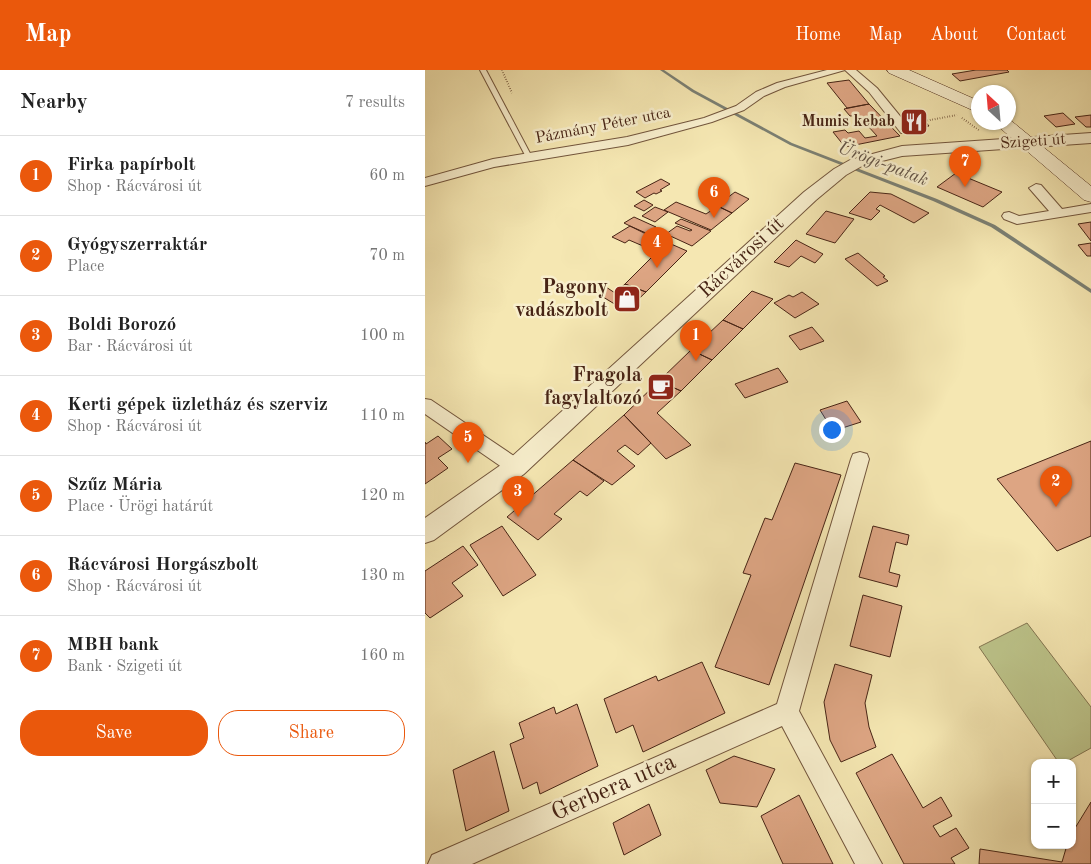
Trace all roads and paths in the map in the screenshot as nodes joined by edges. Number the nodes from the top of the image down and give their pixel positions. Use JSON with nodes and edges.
{"nodes":[{"id":1,"x":483,"y":70,"type":"edge"},
{"id":2,"x":840,"y":70,"type":"edge"},
{"id":3,"x":850,"y":70,"type":"edge"},
{"id":4,"x":895,"y":70,"type":"edge"},
{"id":5,"x":971,"y":104,"type":"edge"},
{"id":6,"x":740,"y":108,"type":"joint"},
{"id":7,"x":957,"y":115,"type":"dead end"},
{"id":8,"x":925,"y":121,"type":"dead end"},
{"id":9,"x":905,"y":130,"type":"dead end"},
{"id":10,"x":1011,"y":130,"type":"edge"},
{"id":11,"x":1091,"y":138,"type":"edge"},
{"id":12,"x":1027,"y":143,"type":"junction"},
{"id":13,"x":529,"y":157,"type":"junction"},
{"id":14,"x":848,"y":167,"type":"joint"},
{"id":15,"x":425,"y":182,"type":"edge"},
{"id":16,"x":1035,"y":188,"type":"dead end"},
{"id":17,"x":1091,"y":196,"type":"edge"},
{"id":18,"x":1091,"y":208,"type":"edge"},
{"id":19,"x":1058,"y":213,"type":"junction"},
{"id":20,"x":1009,"y":216,"type":"dead end"},
{"id":21,"x":425,"y":405,"type":"edge"},
{"id":22,"x":860,"y":459,"type":"dead end"},
{"id":23,"x":517,"y":467,"type":"junction"},
{"id":24,"x":425,"y":532,"type":"edge"},
{"id":25,"x":787,"y":712,"type":"junction"},
{"id":26,"x":441,"y":864,"type":"edge"},
{"id":27,"x":869,"y":864,"type":"edge"}],
"edges":[{"from":1,"to":13,"type":"lane"},
{"from":2,"to":6,"type":"street","name":"Pázmány Péter utca"},
{"from":3,"to":9,"type":"street"},
{"from":4,"to":5,"type":"main road"},
{"from":6,"to":13,"type":"street","name":"Pázmány Péter utca"},
{"from":7,"to":8,"type":"path"},
{"from":10,"to":12,"type":"main road"},
{"from":11,"to":12,"type":"street","name":"Szigeti út"},
{"from":12,"to":14,"type":"street","name":"Szigeti út"},
{"from":12,"to":17,"type":"main road"},
{"from":13,"to":15,"type":"street","name":"Pázmány Péter utca"},
{"from":14,"to":23,"type":"street","name":"Rácvárosi út"},
{"from":16,"to":19,"type":"street"},
{"from":18,"to":19,"type":"street"},
{"from":19,"to":20,"type":"street"},
{"from":21,"to":23,"type":"street"},
{"from":22,"to":25,"type":"street"},
{"from":23,"to":24,"type":"street","name":"Rácvárosi út"},
{"from":25,"to":26,"type":"street","name":"Gerbera utca"},
{"from":25,"to":27,"type":"street"}]}
